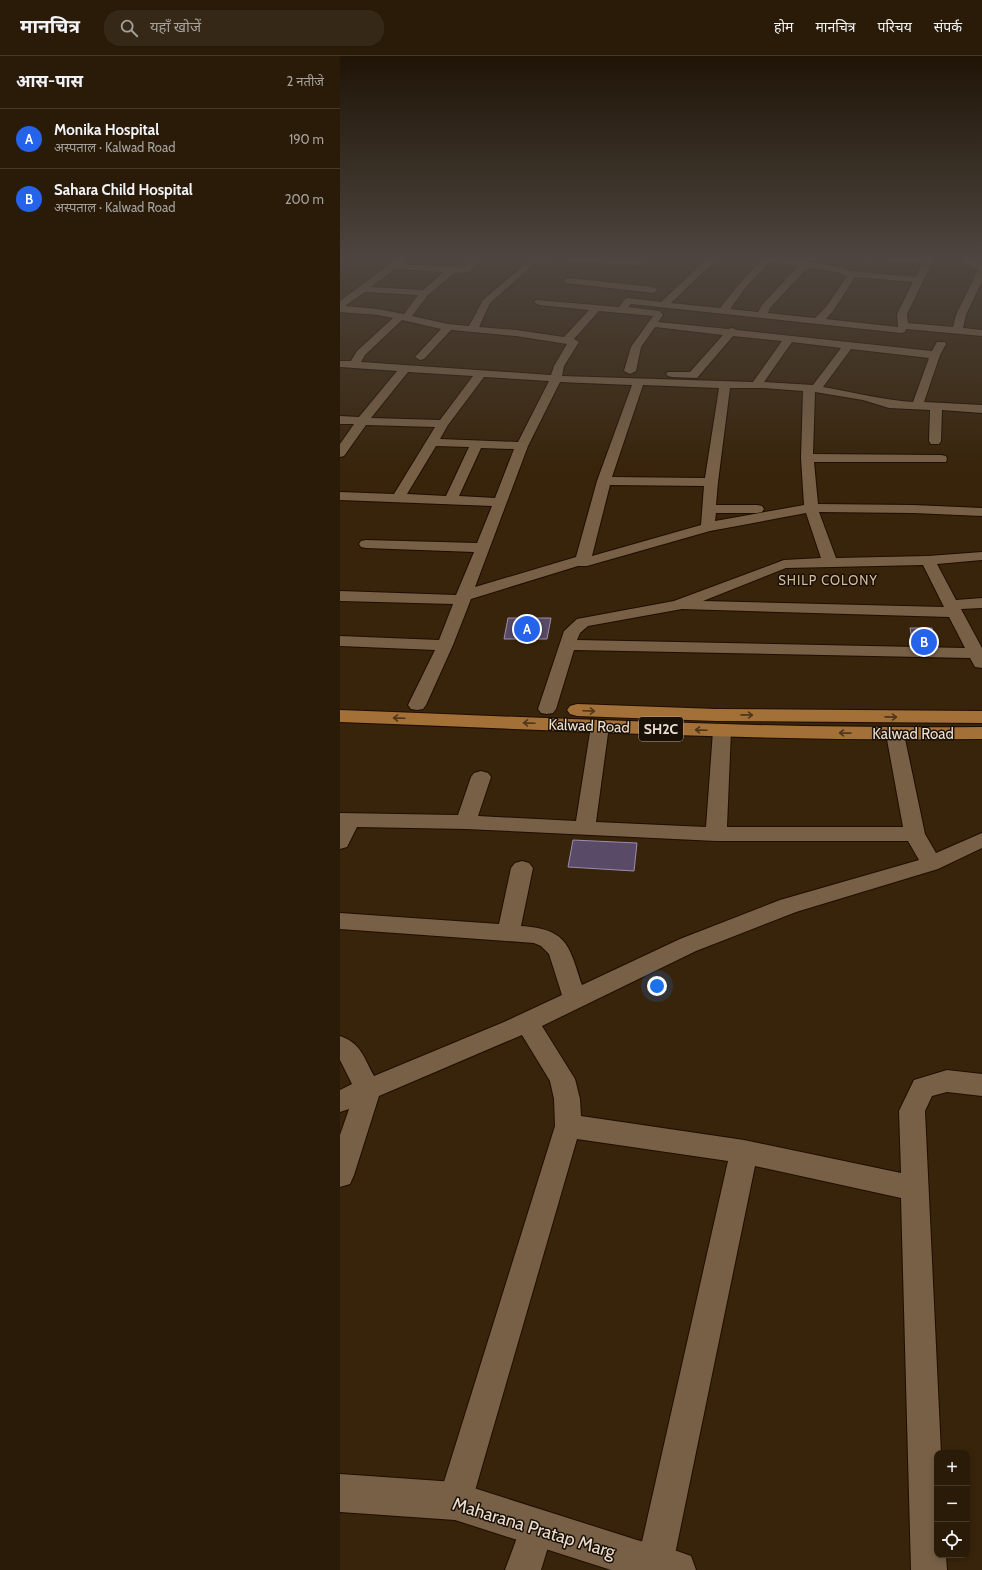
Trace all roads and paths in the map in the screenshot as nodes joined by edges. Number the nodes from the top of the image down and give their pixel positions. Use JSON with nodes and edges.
{"nodes":[{"id":1,"x":903,"y":326,"type":"edge"},
{"id":2,"x":393,"y":327,"type":"edge"},
{"id":3,"x":448,"y":327,"type":"joint"},
{"id":4,"x":474,"y":327,"type":"edge"},
{"id":5,"x":579,"y":327,"type":"edge"},
{"id":6,"x":650,"y":327,"type":"edge"},
{"id":7,"x":682,"y":327,"type":"edge"},
{"id":8,"x":870,"y":327,"type":"edge"},
{"id":9,"x":911,"y":327,"type":"edge"},
{"id":10,"x":955,"y":327,"type":"edge"},
{"id":11,"x":472,"y":330,"type":"junction"},
{"id":12,"x":953,"y":330,"type":"junction"},
{"id":13,"x":732,"y":331,"type":"junction"},
{"id":14,"x":982,"y":333,"type":"edge"},
{"id":15,"x":790,"y":338,"type":"junction"},
{"id":16,"x":566,"y":341,"type":"junction"},
{"id":17,"x":848,"y":346,"type":"junction"},
{"id":18,"x":361,"y":353,"type":"junction"},
{"id":19,"x":376,"y":354,"type":"dead end"},
{"id":20,"x":935,"y":354,"type":"junction"},
{"id":21,"x":435,"y":358,"type":"dead end"},
{"id":22,"x":344,"y":365,"type":"edge"},
{"id":23,"x":575,"y":367,"type":"dead end"},
{"id":24,"x":405,"y":369,"type":"junction"},
{"id":25,"x":555,"y":370,"type":"junction"},
{"id":26,"x":606,"y":370,"type":"dead end"},
{"id":27,"x":630,"y":371,"type":"junction"},
{"id":28,"x":481,"y":374,"type":"junction"},
{"id":29,"x":639,"y":382,"type":"junction"},
{"id":30,"x":726,"y":385,"type":"junction"},
{"id":31,"x":756,"y":385,"type":"junction"},
{"id":32,"x":812,"y":389,"type":"junction"},
{"id":33,"x":917,"y":406,"type":"junction"},
{"id":34,"x":936,"y":407,"type":"junction"},
{"id":35,"x":982,"y":409,"type":"edge"},
{"id":36,"x":340,"y":420,"type":"edge"},
{"id":37,"x":362,"y":420,"type":"junction"},
{"id":38,"x":443,"y":424,"type":"junction"},
{"id":39,"x":432,"y":442,"type":"junction"},
{"id":40,"x":477,"y":444,"type":"junction"},
{"id":41,"x":522,"y":446,"type":"junction"},
{"id":42,"x":340,"y":453,"type":"edge"},
{"id":43,"x":807,"y":458,"type":"junction"},
{"id":44,"x":927,"y":459,"type":"junction"},
{"id":45,"x":941,"y":459,"type":"dead end"},
{"id":46,"x":604,"y":481,"type":"junction"},
{"id":47,"x":711,"y":482,"type":"junction"},
{"id":48,"x":340,"y":496,"type":"edge"},
{"id":49,"x":398,"y":498,"type":"junction"},
{"id":50,"x":451,"y":500,"type":"junction"},
{"id":51,"x":500,"y":502,"type":"junction"},
{"id":52,"x":709,"y":509,"type":"junction"},
{"id":53,"x":807,"y":509,"type":"junction"},
{"id":54,"x":982,"y":512,"type":"edge"},
{"id":55,"x":708,"y":527,"type":"junction"},
{"id":56,"x":366,"y":544,"type":"dead end"},
{"id":57,"x":481,"y":548,"type":"junction"},
{"id":58,"x":982,"y":556,"type":"edge"},
{"id":59,"x":583,"y":560,"type":"junction"},
{"id":60,"x":928,"y":560,"type":"junction"},
{"id":61,"x":830,"y":563,"type":"junction"},
{"id":62,"x":340,"y":596,"type":"edge"},
{"id":63,"x":462,"y":598,"type":"junction"},
{"id":64,"x":982,"y":603,"type":"edge"},
{"id":65,"x":678,"y":605,"type":"junction"},
{"id":66,"x":953,"y":609,"type":"junction"},
{"id":67,"x":340,"y":641,"type":"edge"},
{"id":68,"x":445,"y":645,"type":"junction"},
{"id":69,"x":568,"y":645,"type":"junction"},
{"id":70,"x":980,"y":658,"type":"edge"},
{"id":71,"x":340,"y":702,"type":"edge"},
{"id":72,"x":418,"y":705,"type":"junction"},
{"id":73,"x":547,"y":709,"type":"junction"},
{"id":74,"x":340,"y":716,"type":"edge"},
{"id":75,"x":982,"y":717,"type":"edge"},
{"id":76,"x":600,"y":726,"type":"junction"},
{"id":77,"x":722,"y":731,"type":"junction"},
{"id":78,"x":982,"y":733,"type":"edge"},
{"id":79,"x":895,"y":734,"type":"junction"},
{"id":80,"x":481,"y":777,"type":"dead end"},
{"id":81,"x":345,"y":820,"type":"edge"},
{"id":82,"x":466,"y":822,"type":"junction"},
{"id":83,"x":585,"y":828,"type":"junction"},
{"id":84,"x":716,"y":834,"type":"junction"},
{"id":85,"x":915,"y":834,"type":"junction"},
{"id":86,"x":982,"y":840,"type":"edge"},
{"id":87,"x":340,"y":842,"type":"edge"},
{"id":88,"x":931,"y":864,"type":"junction"},
{"id":89,"x":522,"y":868,"type":"dead end"},
{"id":90,"x":340,"y":921,"type":"edge"},
{"id":91,"x":509,"y":932,"type":"junction"},
{"id":92,"x":575,"y":999,"type":"junction"},
{"id":93,"x":528,"y":1022,"type":"junction"},
{"id":94,"x":340,"y":1046,"type":"edge"},
{"id":95,"x":982,"y":1085,"type":"edge"},
{"id":96,"x":368,"y":1090,"type":"junction"},
{"id":97,"x":340,"y":1102,"type":"edge"},
{"id":98,"x":568,"y":1126,"type":"junction"},
{"id":99,"x":744,"y":1152,"type":"junction"},
{"id":100,"x":340,"y":1176,"type":"edge"},
{"id":101,"x":915,"y":1188,"type":"junction"},
{"id":102,"x":340,"y":1494,"type":"edge"},
{"id":103,"x":455,"y":1501,"type":"junction"},
{"id":104,"x":537,"y":1528,"type":"junction"},
{"id":105,"x":666,"y":1567,"type":"edge"},
{"id":106,"x":523,"y":1570,"type":"edge"},
{"id":107,"x":929,"y":1570,"type":"edge"}],
"edges":[{"from":1,"to":8,"type":"street"},
{"from":2,"to":18,"type":"street"},
{"from":3,"to":11,"type":"street"},
{"from":3,"to":21,"type":"street"},
{"from":4,"to":11,"type":"street"},
{"from":5,"to":16,"type":"street"},
{"from":6,"to":27,"type":"street"},
{"from":7,"to":13,"type":"street"},
{"from":9,"to":12,"type":"street"},
{"from":10,"to":12,"type":"street"},
{"from":11,"to":16,"type":"street"},
{"from":12,"to":14,"type":"street"},
{"from":12,"to":20,"type":"street"},
{"from":13,"to":15,"type":"street"},
{"from":13,"to":27,"type":"street"},
{"from":15,"to":17,"type":"street"},
{"from":15,"to":31,"type":"street"},
{"from":16,"to":25,"type":"street"},
{"from":17,"to":20,"type":"street"},
{"from":17,"to":32,"type":"street"},
{"from":18,"to":19,"type":"street"},
{"from":18,"to":22,"type":"street"},
{"from":20,"to":33,"type":"street"},
{"from":22,"to":24,"type":"street"},
{"from":23,"to":25,"type":"street"},
{"from":24,"to":28,"type":"street"},
{"from":24,"to":37,"type":"street"},
{"from":25,"to":28,"type":"street"},
{"from":25,"to":29,"type":"street"},
{"from":25,"to":41,"type":"street"},
{"from":26,"to":27,"type":"street"},
{"from":28,"to":38,"type":"street"},
{"from":29,"to":30,"type":"street"},
{"from":29,"to":46,"type":"street"},
{"from":30,"to":31,"type":"street"},
{"from":30,"to":47,"type":"street"},
{"from":31,"to":32,"type":"street"},
{"from":32,"to":33,"type":"street"},
{"from":32,"to":43,"type":"street"},
{"from":33,"to":34,"type":"street"},
{"from":34,"to":35,"type":"street"},
{"from":34,"to":44,"type":"street"},
{"from":36,"to":37,"type":"street"},
{"from":37,"to":38,"type":"street"},
{"from":37,"to":42,"type":"street"},
{"from":38,"to":39,"type":"street"},
{"from":39,"to":40,"type":"street"},
{"from":39,"to":49,"type":"street"},
{"from":40,"to":41,"type":"street"},
{"from":40,"to":50,"type":"street"},
{"from":41,"to":51,"type":"street"},
{"from":43,"to":44,"type":"street"},
{"from":43,"to":53,"type":"street"},
{"from":44,"to":45,"type":"street"},
{"from":46,"to":47,"type":"street"},
{"from":46,"to":59,"type":"street"},
{"from":47,"to":52,"type":"street"},
{"from":48,"to":49,"type":"street"},
{"from":49,"to":50,"type":"street"},
{"from":50,"to":51,"type":"street"},
{"from":51,"to":57,"type":"street"},
{"from":52,"to":53,"type":"street"},
{"from":52,"to":55,"type":"street"},
{"from":53,"to":54,"type":"street"},
{"from":53,"to":55,"type":"street"},
{"from":53,"to":61,"type":"street"},
{"from":55,"to":59,"type":"street"},
{"from":56,"to":57,"type":"street"},
{"from":57,"to":63,"type":"street"},
{"from":58,"to":60,"type":"street"},
{"from":59,"to":63,"type":"street"},
{"from":60,"to":61,"type":"street"},
{"from":60,"to":66,"type":"street"},
{"from":61,"to":65,"type":"street"},
{"from":62,"to":63,"type":"street"},
{"from":63,"to":68,"type":"street"},
{"from":64,"to":66,"type":"street"},
{"from":65,"to":66,"type":"street"},
{"from":65,"to":69,"type":"street"},
{"from":66,"to":70,"type":"street"},
{"from":67,"to":68,"type":"street"},
{"from":68,"to":72,"type":"street"},
{"from":69,"to":70,"type":"street"},
{"from":69,"to":73,"type":"street"},
{"from":71,"to":72,"type":"main road","name":"Kalwad Road","number":"SH2C"},
{"from":72,"to":73,"type":"main road","name":"Kalwad Road","number":"SH2C"},
{"from":73,"to":75,"type":"main road","name":"Kalwad Road","number":"SH2C","one_way":true},
{"from":76,"to":74,"type":"main road","name":"Kalwad Road","number":"SH2C","one_way":true},
{"from":77,"to":76,"type":"main road","name":"Kalwad Road","number":"SH2C","one_way":true},
{"from":76,"to":83,"type":"street"},
{"from":79,"to":77,"type":"main road","name":"Kalwad Road","number":"SH2C","one_way":true},
{"from":77,"to":84,"type":"street"},
{"from":78,"to":79,"type":"main road","name":"Kalwad Road","number":"SH2C"},
{"from":79,"to":85,"type":"street"},
{"from":80,"to":82,"type":"street"},
{"from":81,"to":82,"type":"street"},
{"from":81,"to":87,"type":"street"},
{"from":82,"to":83,"type":"street"},
{"from":83,"to":84,"type":"street"},
{"from":84,"to":85,"type":"street"},
{"from":85,"to":88,"type":"street"},
{"from":86,"to":88,"type":"street"},
{"from":88,"to":92,"type":"street"},
{"from":89,"to":91,"type":"street"},
{"from":90,"to":91,"type":"street"},
{"from":91,"to":92,"type":"street"},
{"from":92,"to":93,"type":"street"},
{"from":93,"to":96,"type":"street"},
{"from":93,"to":98,"type":"street"},
{"from":94,"to":96,"type":"street"},
{"from":95,"to":101,"type":"street"},
{"from":96,"to":97,"type":"street"},
{"from":96,"to":100,"type":"street"},
{"from":98,"to":99,"type":"street"},
{"from":98,"to":103,"type":"street"},
{"from":99,"to":101,"type":"street"},
{"from":99,"to":105,"type":"street"},
{"from":101,"to":107,"type":"street"},
{"from":102,"to":103,"type":"street","name":"Maharana Pratap Marg"},
{"from":103,"to":104,"type":"street","name":"Maharana Pratap Marg"},
{"from":104,"to":105,"type":"street","name":"Maharana Pratap Marg"},
{"from":104,"to":106,"type":"street"}]}
